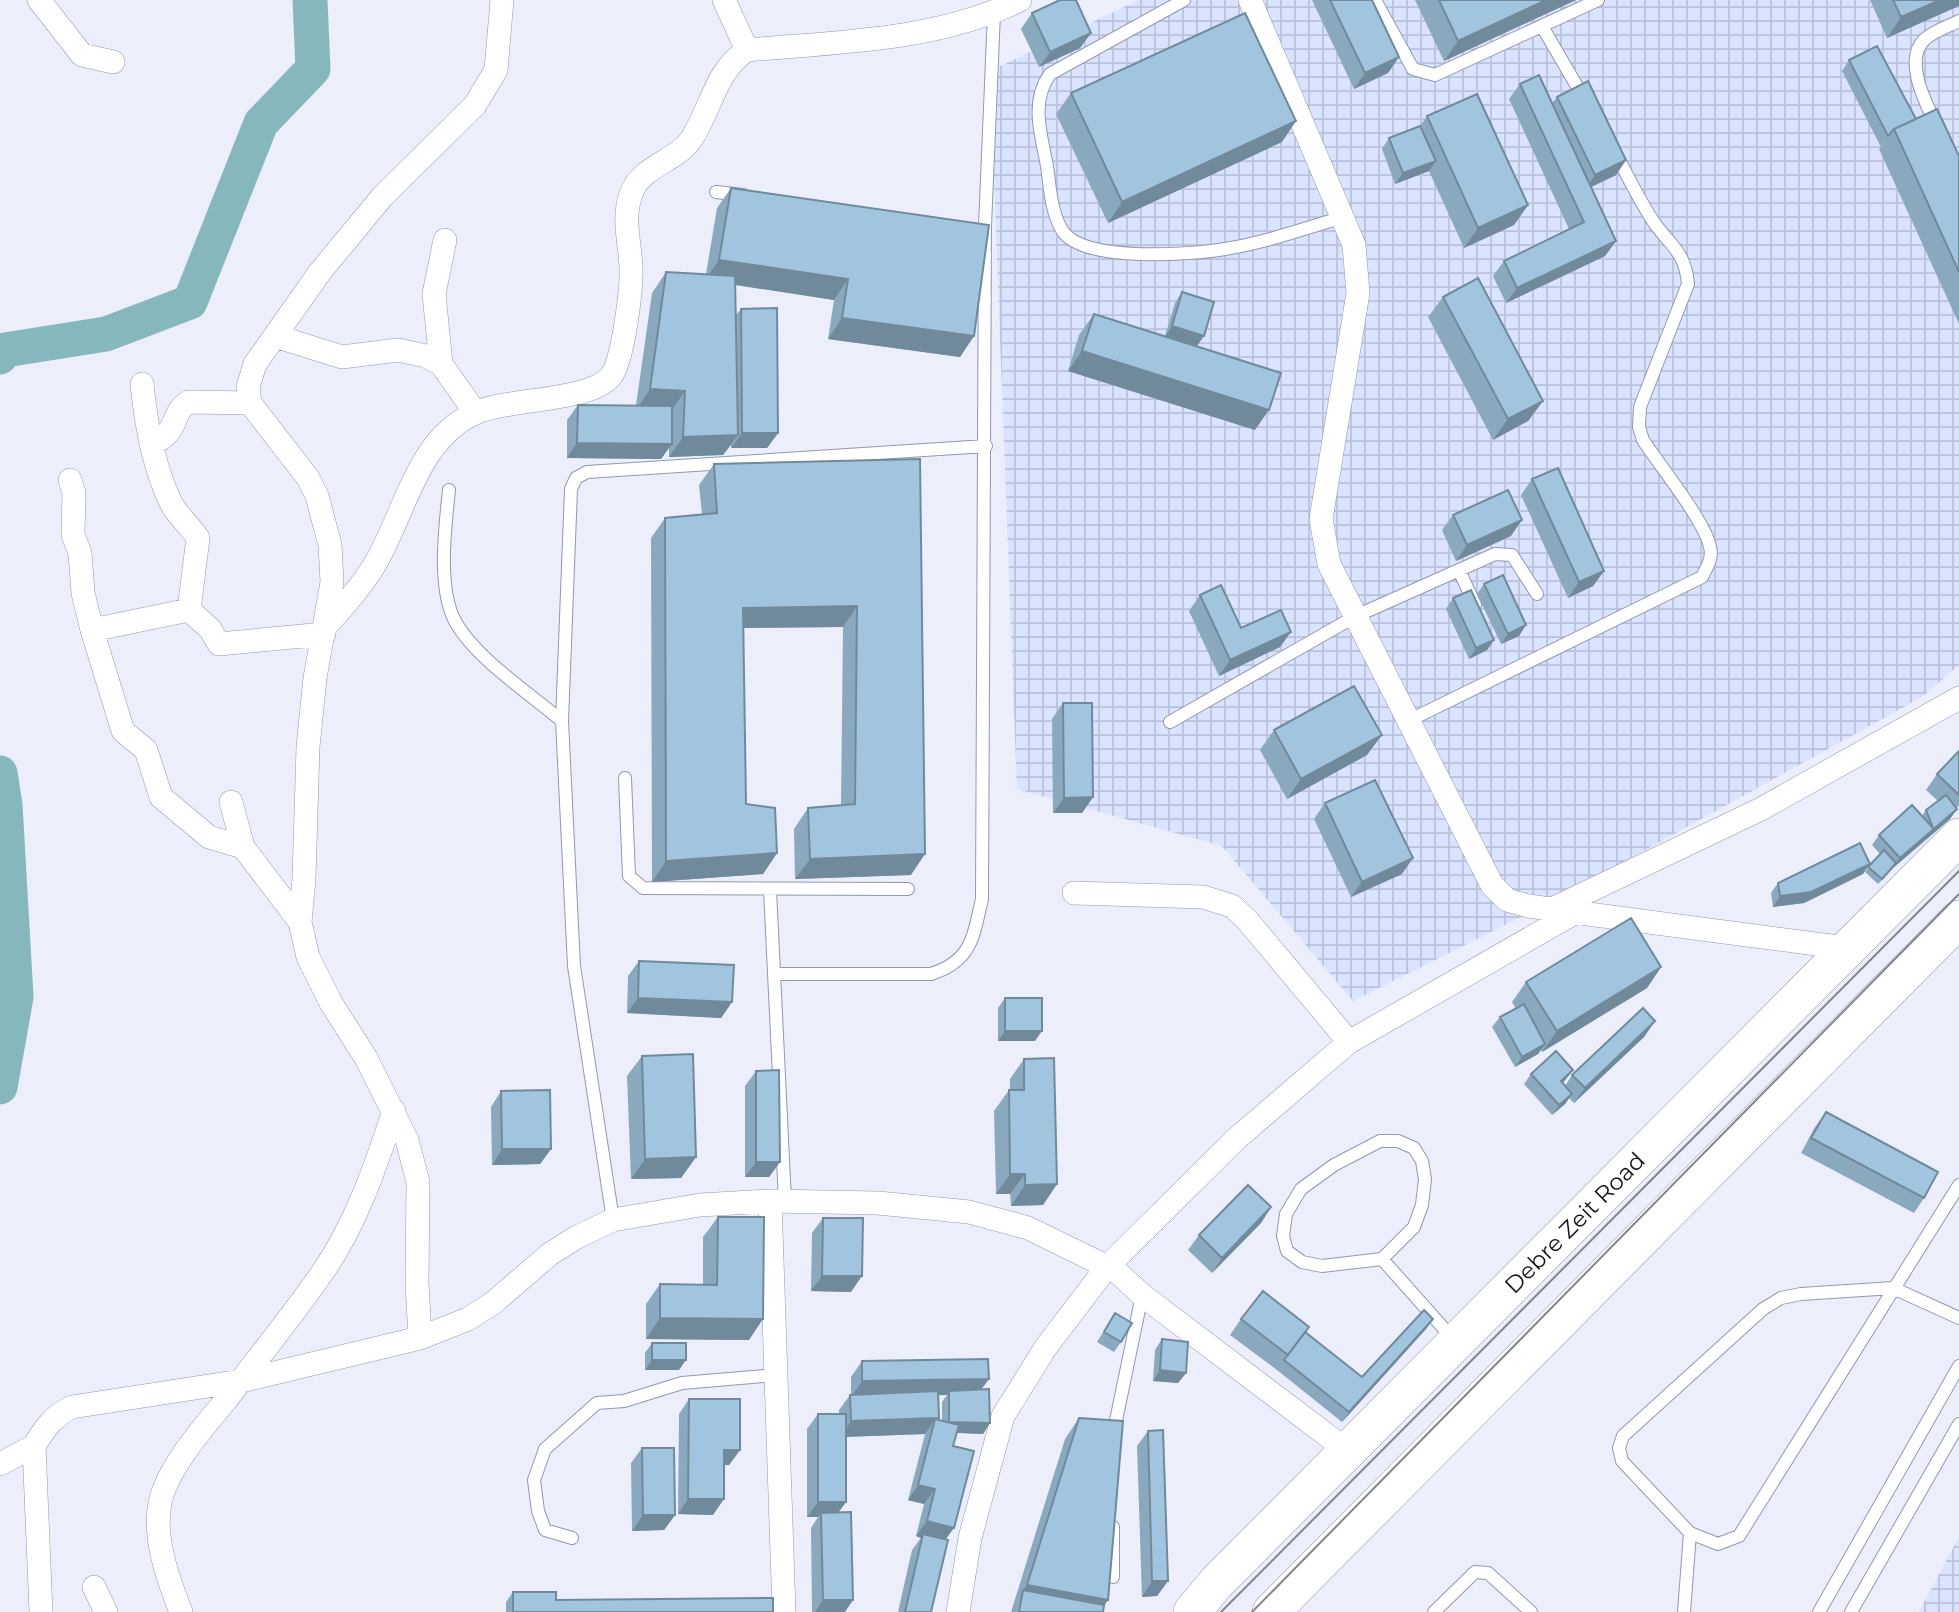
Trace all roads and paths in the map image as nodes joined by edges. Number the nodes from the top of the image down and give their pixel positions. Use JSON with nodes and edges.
{"nodes":[{"id":1,"x":39,"y":0,"type":"edge"},
{"id":2,"x":502,"y":0,"type":"edge"},
{"id":3,"x":724,"y":0,"type":"edge"},
{"id":4,"x":1020,"y":0,"type":"edge"},
{"id":5,"x":1184,"y":0,"type":"edge"},
{"id":6,"x":1250,"y":0,"type":"edge"},
{"id":7,"x":1375,"y":0,"type":"edge"},
{"id":8,"x":1598,"y":0,"type":"edge"},
{"id":9,"x":994,"y":13,"type":"junction"},
{"id":10,"x":1959,"y":21,"type":"edge"},
{"id":11,"x":1543,"y":28,"type":"junction"},
{"id":12,"x":747,"y":50,"type":"junction"},
{"id":13,"x":113,"y":62,"type":"dead end"},
{"id":14,"x":1589,"y":108,"type":"edge"},
{"id":15,"x":1941,"y":136,"type":"edge"},
{"id":16,"x":1609,"y":143,"type":"edge"},
{"id":17,"x":716,"y":192,"type":"dead end"},
{"id":18,"x":756,"y":197,"type":"edge"},
{"id":19,"x":1344,"y":217,"type":"junction"},
{"id":20,"x":445,"y":240,"type":"dead end"},
{"id":21,"x":275,"y":336,"type":"junction"},
{"id":22,"x":440,"y":364,"type":"junction"},
{"id":23,"x":142,"y":384,"type":"dead end"},
{"id":24,"x":250,"y":402,"type":"junction"},
{"id":25,"x":475,"y":412,"type":"junction"},
{"id":26,"x":151,"y":444,"type":"junction"},
{"id":27,"x":986,"y":446,"type":"junction"},
{"id":28,"x":70,"y":480,"type":"dead end"},
{"id":29,"x":449,"y":490,"type":"dead end"},
{"id":30,"x":1459,"y":570,"type":"junction"},
{"id":31,"x":1537,"y":594,"type":"dead end"},
{"id":32,"x":189,"y":610,"type":"junction"},
{"id":33,"x":1356,"y":616,"type":"junction"},
{"id":34,"x":1482,"y":621,"type":"edge"},
{"id":35,"x":92,"y":630,"type":"junction"},
{"id":36,"x":325,"y":630,"type":"junction"},
{"id":37,"x":1959,"y":698,"type":"edge"},
{"id":38,"x":1410,"y":720,"type":"junction"},
{"id":39,"x":562,"y":721,"type":"junction"},
{"id":40,"x":1170,"y":722,"type":"dead end"},
{"id":41,"x":625,"y":778,"type":"dead end"},
{"id":42,"x":231,"y":802,"type":"dead end"},
{"id":43,"x":1959,"y":836,"type":"edge"},
{"id":44,"x":243,"y":847,"type":"junction"},
{"id":45,"x":908,"y":888,"type":"dead end"},
{"id":46,"x":770,"y":890,"type":"junction"},
{"id":47,"x":1074,"y":893,"type":"dead end"},
{"id":48,"x":1551,"y":909,"type":"junction"},
{"id":49,"x":1576,"y":912,"type":"junction"},
{"id":50,"x":1959,"y":919,"type":"edge"},
{"id":51,"x":300,"y":922,"type":"junction"},
{"id":52,"x":1846,"y":948,"type":"junction"},
{"id":53,"x":774,"y":974,"type":"junction"},
{"id":54,"x":1349,"y":1042,"type":"junction"},
{"id":55,"x":394,"y":1111,"type":"junction"},
{"id":56,"x":1959,"y":1185,"type":"edge"},
{"id":57,"x":778,"y":1201,"type":"junction"},
{"id":58,"x":613,"y":1220,"type":"junction"},
{"id":59,"x":1382,"y":1259,"type":"junction"},
{"id":60,"x":1107,"y":1267,"type":"junction"},
{"id":61,"x":1893,"y":1288,"type":"junction"},
{"id":62,"x":1142,"y":1295,"type":"junction"},
{"id":63,"x":1959,"y":1318,"type":"edge"},
{"id":64,"x":420,"y":1338,"type":"junction"},
{"id":65,"x":1457,"y":1342,"type":"junction"},
{"id":66,"x":1959,"y":1366,"type":"edge"},
{"id":67,"x":776,"y":1375,"type":"junction"},
{"id":68,"x":241,"y":1381,"type":"junction"},
{"id":69,"x":1959,"y":1424,"type":"edge"},
{"id":70,"x":34,"y":1446,"type":"junction"},
{"id":71,"x":1349,"y":1451,"type":"junction"},
{"id":72,"x":1113,"y":1453,"type":"edge"},
{"id":73,"x":0,"y":1464,"type":"edge"},
{"id":74,"x":1113,"y":1508,"type":"edge"},
{"id":75,"x":1690,"y":1533,"type":"junction"},
{"id":76,"x":572,"y":1538,"type":"dead end"},
{"id":77,"x":1113,"y":1577,"type":"edge"},
{"id":78,"x":94,"y":1587,"type":"dead end"},
{"id":79,"x":41,"y":1612,"type":"edge"},
{"id":80,"x":106,"y":1612,"type":"edge"},
{"id":81,"x":181,"y":1612,"type":"edge"},
{"id":82,"x":784,"y":1612,"type":"edge"},
{"id":83,"x":958,"y":1612,"type":"edge"},
{"id":84,"x":1192,"y":1612,"type":"edge"},
{"id":85,"x":1271,"y":1612,"type":"edge"},
{"id":86,"x":1434,"y":1612,"type":"edge"},
{"id":87,"x":1531,"y":1612,"type":"edge"},
{"id":88,"x":1684,"y":1612,"type":"edge"},
{"id":89,"x":1819,"y":1612,"type":"edge"},
{"id":90,"x":1851,"y":1612,"type":"edge"}],
"edges":[{"from":1,"to":13,"type":"street"},
{"from":2,"to":21,"type":"street"},
{"from":3,"to":12,"type":"street"},
{"from":4,"to":9,"type":"street"},
{"from":5,"to":19,"type":"lane"},
{"from":6,"to":19,"type":"street"},
{"from":7,"to":11,"type":"lane"},
{"from":8,"to":11,"type":"lane"},
{"from":9,"to":12,"type":"street"},
{"from":9,"to":27,"type":"lane"},
{"from":10,"to":15,"type":"lane"},
{"from":11,"to":14,"type":"lane"},
{"from":12,"to":25,"type":"street"},
{"from":16,"to":38,"type":"lane"},
{"from":17,"to":18,"type":"lane"},
{"from":19,"to":33,"type":"street"},
{"from":20,"to":22,"type":"street"},
{"from":21,"to":22,"type":"street"},
{"from":21,"to":24,"type":"street"},
{"from":22,"to":25,"type":"street"},
{"from":23,"to":26,"type":"street"},
{"from":24,"to":26,"type":"street"},
{"from":24,"to":36,"type":"street"},
{"from":25,"to":36,"type":"street"},
{"from":26,"to":32,"type":"street"},
{"from":27,"to":39,"type":"lane"},
{"from":27,"to":53,"type":"lane"},
{"from":28,"to":35,"type":"street"},
{"from":29,"to":39,"type":"lane"},
{"from":30,"to":31,"type":"lane"},
{"from":30,"to":33,"type":"lane"},
{"from":30,"to":34,"type":"lane"},
{"from":32,"to":35,"type":"street"},
{"from":32,"to":36,"type":"street"},
{"from":33,"to":38,"type":"street"},
{"from":33,"to":40,"type":"lane"},
{"from":35,"to":44,"type":"street"},
{"from":36,"to":51,"type":"street"},
{"from":37,"to":48,"type":"street"},
{"from":38,"to":48,"type":"street"},
{"from":39,"to":58,"type":"lane"},
{"from":41,"to":46,"type":"lane"},
{"from":42,"to":44,"type":"street"},
{"from":43,"to":52,"type":"main road","name":"Debre Zeit Road"},
{"from":44,"to":51,"type":"street"},
{"from":45,"to":46,"type":"lane"},
{"from":46,"to":53,"type":"lane"},
{"from":47,"to":54,"type":"street"},
{"from":48,"to":49,"type":"street"},
{"from":49,"to":52,"type":"street"},
{"from":49,"to":54,"type":"street"},
{"from":50,"to":85,"type":"main road"},
{"from":51,"to":55,"type":"street"},
{"from":52,"to":65,"type":"main road","name":"Debre Zeit Road"},
{"from":53,"to":57,"type":"lane"},
{"from":54,"to":60,"type":"street"},
{"from":55,"to":64,"type":"street"},
{"from":55,"to":68,"type":"street"},
{"from":56,"to":61,"type":"lane"},
{"from":57,"to":58,"type":"street"},
{"from":57,"to":60,"type":"street"},
{"from":57,"to":67,"type":"street"},
{"from":58,"to":64,"type":"street"},
{"from":59,"to":59,"type":"lane"},
{"from":59,"to":65,"type":"lane"},
{"from":60,"to":62,"type":"street"},
{"from":60,"to":83,"type":"street"},
{"from":61,"to":63,"type":"lane"},
{"from":61,"to":75,"type":"lane"},
{"from":61,"to":75,"type":"lane"},
{"from":62,"to":71,"type":"street"},
{"from":62,"to":72,"type":"lane"},
{"from":64,"to":68,"type":"street"},
{"from":65,"to":71,"type":"main road","name":"Debre Zeit Road"},
{"from":66,"to":89,"type":"lane"},
{"from":67,"to":76,"type":"lane"},
{"from":67,"to":82,"type":"street"},
{"from":68,"to":70,"type":"street"},
{"from":68,"to":81,"type":"street"},
{"from":69,"to":90,"type":"lane"},
{"from":70,"to":73,"type":"street"},
{"from":70,"to":79,"type":"street"},
{"from":71,"to":84,"type":"main road","name":"Debre Zeit Road"},
{"from":74,"to":77,"type":"lane"},
{"from":75,"to":88,"type":"lane"},
{"from":78,"to":80,"type":"street"},
{"from":86,"to":87,"type":"lane"}]}
